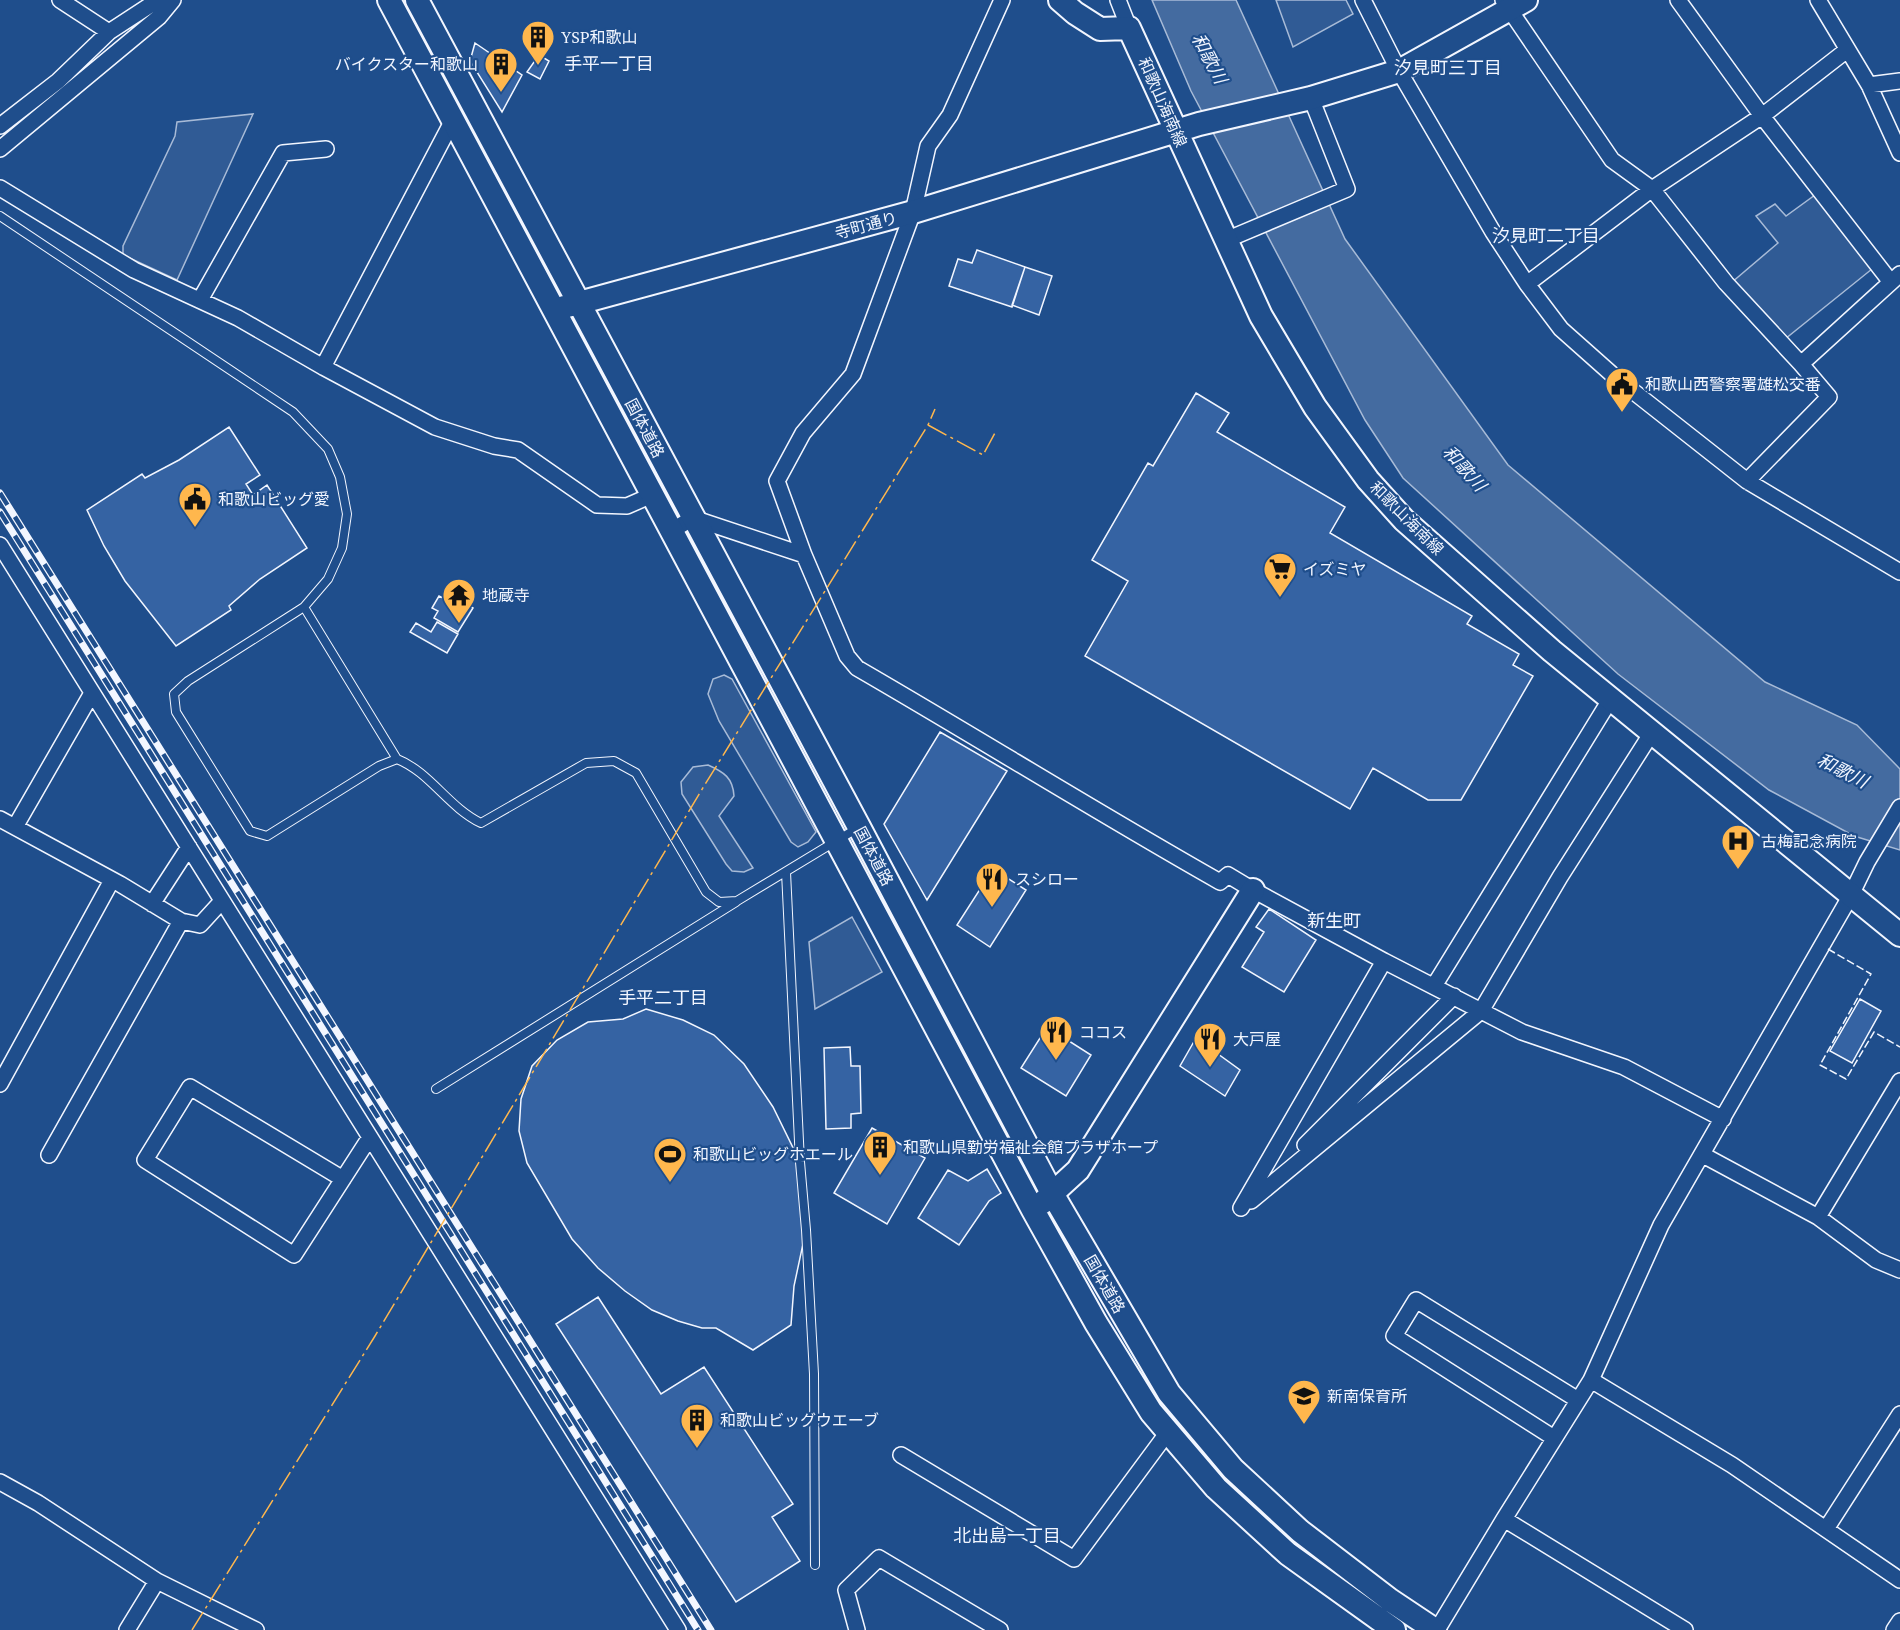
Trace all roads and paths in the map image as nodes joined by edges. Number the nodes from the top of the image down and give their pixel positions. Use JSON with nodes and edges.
{"nodes":[{"id":1,"x":60,"y":0,"type":"edge"},
{"id":2,"x":158,"y":0,"type":"edge"},
{"id":3,"x":173,"y":0,"type":"edge"},
{"id":4,"x":389,"y":0,"type":"edge"},
{"id":5,"x":417,"y":0,"type":"edge"},
{"id":6,"x":1002,"y":0,"type":"edge"},
{"id":7,"x":1060,"y":0,"type":"edge"},
{"id":8,"x":1118,"y":0,"type":"edge"},
{"id":9,"x":1363,"y":0,"type":"edge"},
{"id":10,"x":1678,"y":0,"type":"edge"},
{"id":11,"x":1818,"y":0,"type":"edge"},
{"id":12,"x":1513,"y":3,"type":"edge"},
{"id":13,"x":1129,"y":28,"type":"junction"},
{"id":14,"x":109,"y":32,"type":"junction"},
{"id":15,"x":1846,"y":50,"type":"junction"},
{"id":16,"x":1399,"y":71,"type":"junction"},
{"id":17,"x":1900,"y":81,"type":"edge"},
{"id":18,"x":1869,"y":85,"type":"junction"},
{"id":19,"x":1303,"y":99,"type":"junction"},
{"id":20,"x":1762,"y":116,"type":"junction"},
{"id":21,"x":453,"y":120,"type":"junction"},
{"id":22,"x":0,"y":126,"type":"edge"},
{"id":23,"x":1176,"y":131,"type":"junction"},
{"id":24,"x":0,"y":149,"type":"edge"},
{"id":25,"x":326,"y":149,"type":"dead end"},
{"id":26,"x":1900,"y":153,"type":"edge"},
{"id":27,"x":0,"y":188,"type":"edge"},
{"id":28,"x":1652,"y":189,"type":"junction"},
{"id":29,"x":913,"y":212,"type":"junction"},
{"id":30,"x":0,"y":216,"type":"edge"},
{"id":31,"x":1234,"y":236,"type":"junction"},
{"id":32,"x":1895,"y":277,"type":"edge"},
{"id":33,"x":1527,"y":284,"type":"junction"},
{"id":34,"x":200,"y":300,"type":"junction"},
{"id":35,"x":579,"y":303,"type":"junction"},
{"id":36,"x":554,"y":310,"type":"junction"},
{"id":37,"x":1801,"y":364,"type":"junction"},
{"id":38,"x":323,"y":367,"type":"junction"},
{"id":39,"x":1747,"y":481,"type":"junction"},
{"id":40,"x":652,"y":495,"type":"junction"},
{"id":41,"x":693,"y":518,"type":"junction"},
{"id":42,"x":671,"y":531,"type":"junction"},
{"id":43,"x":0,"y":545,"type":"edge"},
{"id":44,"x":804,"y":555,"type":"junction"},
{"id":45,"x":1900,"y":572,"type":"edge"},
{"id":46,"x":304,"y":607,"type":"junction"},
{"id":47,"x":92,"y":693,"type":"junction"},
{"id":48,"x":1611,"y":700,"type":"junction"},
{"id":49,"x":1651,"y":734,"type":"junction"},
{"id":50,"x":397,"y":759,"type":"junction"},
{"id":51,"x":1900,"y":807,"type":"edge"},
{"id":52,"x":0,"y":819,"type":"edge"},
{"id":53,"x":15,"y":827,"type":"junction"},
{"id":54,"x":859,"y":827,"type":"junction"},
{"id":55,"x":837,"y":841,"type":"junction"},
{"id":56,"x":189,"y":847,"type":"junction"},
{"id":57,"x":786,"y":872,"type":"junction"},
{"id":58,"x":112,"y":880,"type":"junction"},
{"id":59,"x":1253,"y":890,"type":"junction"},
{"id":60,"x":1851,"y":895,"type":"junction"},
{"id":61,"x":222,"y":901,"type":"junction"},
{"id":62,"x":737,"y":901,"type":"junction"},
{"id":63,"x":152,"y":904,"type":"junction"},
{"id":64,"x":181,"y":921,"type":"junction"},
{"id":65,"x":1900,"y":935,"type":"edge"},
{"id":66,"x":1384,"y":961,"type":"junction"},
{"id":67,"x":1434,"y":986,"type":"junction"},
{"id":68,"x":1454,"y":996,"type":"junction"},
{"id":69,"x":1481,"y":1011,"type":"junction"},
{"id":70,"x":1900,"y":1081,"type":"edge"},
{"id":71,"x":0,"y":1084,"type":"edge"},
{"id":72,"x":436,"y":1089,"type":"dead end"},
{"id":73,"x":1723,"y":1119,"type":"junction"},
{"id":74,"x":370,"y":1137,"type":"junction"},
{"id":75,"x":49,"y":1155,"type":"dead end"},
{"id":76,"x":1703,"y":1155,"type":"junction"},
{"id":77,"x":343,"y":1179,"type":"junction"},
{"id":78,"x":1053,"y":1195,"type":"junction"},
{"id":79,"x":1241,"y":1208,"type":"junction"},
{"id":80,"x":1033,"y":1210,"type":"junction"},
{"id":81,"x":1818,"y":1217,"type":"junction"},
{"id":82,"x":1900,"y":1270,"type":"edge"},
{"id":83,"x":1591,"y":1380,"type":"junction"},
{"id":84,"x":1578,"y":1400,"type":"junction"},
{"id":85,"x":1900,"y":1414,"type":"edge"},
{"id":86,"x":1168,"y":1432,"type":"junction"},
{"id":87,"x":1554,"y":1438,"type":"junction"},
{"id":88,"x":901,"y":1455,"type":"dead end"},
{"id":89,"x":0,"y":1482,"type":"edge"},
{"id":90,"x":1504,"y":1519,"type":"junction"},
{"id":91,"x":1826,"y":1529,"type":"junction"},
{"id":92,"x":815,"y":1565,"type":"dead end"},
{"id":93,"x":1900,"y":1580,"type":"edge"},
{"id":94,"x":157,"y":1581,"type":"junction"},
{"id":95,"x":1900,"y":1621,"type":"edge"},
{"id":96,"x":127,"y":1630,"type":"edge"},
{"id":97,"x":256,"y":1630,"type":"edge"},
{"id":98,"x":678,"y":1630,"type":"edge"},
{"id":99,"x":857,"y":1630,"type":"edge"},
{"id":100,"x":1000,"y":1630,"type":"edge"},
{"id":101,"x":1394,"y":1630,"type":"edge"},
{"id":102,"x":1436,"y":1630,"type":"edge"},
{"id":103,"x":1684,"y":1630,"type":"edge"},
{"id":104,"x":1894,"y":1630,"type":"edge"}],
"edges":[{"from":1,"to":14,"type":"street"},
{"from":2,"to":14,"type":"street"},
{"from":3,"to":24,"type":"street"},
{"from":4,"to":21,"type":"street","name":"国体道路"},
{"from":5,"to":35,"type":"street","name":"国体道路"},
{"from":6,"to":29,"type":"street"},
{"from":7,"to":13,"type":"street"},
{"from":8,"to":13,"type":"street"},
{"from":9,"to":16,"type":"street"},
{"from":10,"to":20,"type":"street"},
{"from":11,"to":15,"type":"street"},
{"from":12,"to":16,"type":"street"},
{"from":12,"to":28,"type":"street"},
{"from":13,"to":23,"type":"street","name":"和歌山海南線"},
{"from":14,"to":22,"type":"street"},
{"from":15,"to":18,"type":"street"},
{"from":15,"to":20,"type":"street"},
{"from":16,"to":19,"type":"street"},
{"from":16,"to":33,"type":"street"},
{"from":17,"to":18,"type":"street"},
{"from":18,"to":26,"type":"street"},
{"from":19,"to":23,"type":"street","name":"寺町通り"},
{"from":19,"to":31,"type":"street"},
{"from":20,"to":28,"type":"street"},
{"from":20,"to":32,"type":"street"},
{"from":21,"to":36,"type":"street","name":"国体道路"},
{"from":21,"to":38,"type":"street"},
{"from":23,"to":29,"type":"street","name":"寺町通り"},
{"from":23,"to":31,"type":"street","name":"和歌山海南線"},
{"from":25,"to":34,"type":"street"},
{"from":27,"to":34,"type":"street"},
{"from":28,"to":33,"type":"street"},
{"from":28,"to":37,"type":"street"},
{"from":29,"to":35,"type":"street","name":"寺町通り"},
{"from":29,"to":44,"type":"street"},
{"from":30,"to":46,"type":"lane"},
{"from":31,"to":48,"type":"street","name":"和歌山海南線"},
{"from":32,"to":37,"type":"street"},
{"from":33,"to":39,"type":"street"},
{"from":34,"to":38,"type":"street"},
{"from":35,"to":36,"type":"street","name":"寺町通り"},
{"from":35,"to":41,"type":"street","name":"国体道路"},
{"from":36,"to":40,"type":"street","name":"国体道路"},
{"from":37,"to":39,"type":"street"},
{"from":38,"to":40,"type":"street"},
{"from":39,"to":45,"type":"street"},
{"from":40,"to":42,"type":"street","name":"国体道路"},
{"from":41,"to":42,"type":"street"},
{"from":41,"to":44,"type":"street"},
{"from":41,"to":54,"type":"street","name":"国体道路"},
{"from":42,"to":55,"type":"street","name":"国体道路"},
{"from":43,"to":47,"type":"street"},
{"from":44,"to":59,"type":"street"},
{"from":46,"to":50,"type":"lane"},
{"from":46,"to":50,"type":"lane"},
{"from":47,"to":53,"type":"street"},
{"from":47,"to":56,"type":"street"},
{"from":48,"to":49,"type":"street","name":"和歌山海南線"},
{"from":48,"to":67,"type":"street"},
{"from":49,"to":60,"type":"street","name":"和歌山海南線"},
{"from":49,"to":69,"type":"street"},
{"from":50,"to":62,"type":"lane"},
{"from":51,"to":60,"type":"street"},
{"from":52,"to":53,"type":"street"},
{"from":53,"to":58,"type":"street"},
{"from":54,"to":55,"type":"lane"},
{"from":54,"to":78,"type":"street","name":"国体道路"},
{"from":55,"to":57,"type":"lane"},
{"from":55,"to":80,"type":"street","name":"国体道路"},
{"from":56,"to":61,"type":"street"},
{"from":56,"to":63,"type":"street"},
{"from":57,"to":62,"type":"lane"},
{"from":57,"to":92,"type":"lane"},
{"from":58,"to":63,"type":"street"},
{"from":58,"to":71,"type":"street"},
{"from":59,"to":66,"type":"street"},
{"from":59,"to":78,"type":"street"},
{"from":60,"to":65,"type":"street","name":"和歌山海南線"},
{"from":60,"to":73,"type":"street"},
{"from":61,"to":64,"type":"street"},
{"from":61,"to":74,"type":"street"},
{"from":62,"to":72,"type":"lane"},
{"from":63,"to":64,"type":"street"},
{"from":64,"to":75,"type":"street"},
{"from":66,"to":67,"type":"street"},
{"from":66,"to":79,"type":"street"},
{"from":67,"to":68,"type":"street"},
{"from":68,"to":69,"type":"street"},
{"from":68,"to":79,"type":"street"},
{"from":69,"to":73,"type":"street"},
{"from":69,"to":79,"type":"street"},
{"from":70,"to":81,"type":"street"},
{"from":73,"to":76,"type":"street"},
{"from":74,"to":77,"type":"street"},
{"from":74,"to":98,"type":"street"},
{"from":76,"to":81,"type":"street"},
{"from":76,"to":83,"type":"street"},
{"from":77,"to":77,"type":"street"},
{"from":78,"to":80,"type":"street"},
{"from":78,"to":102,"type":"street","name":"国体道路"},
{"from":80,"to":86,"type":"street","name":"国体道路"},
{"from":81,"to":82,"type":"street"},
{"from":83,"to":84,"type":"street"},
{"from":83,"to":91,"type":"street"},
{"from":84,"to":87,"type":"street"},
{"from":84,"to":87,"type":"street"},
{"from":85,"to":91,"type":"street"},
{"from":86,"to":88,"type":"street"},
{"from":86,"to":101,"type":"street","name":"国体道路"},
{"from":87,"to":90,"type":"street"},
{"from":89,"to":94,"type":"street"},
{"from":90,"to":102,"type":"street"},
{"from":90,"to":103,"type":"street"},
{"from":91,"to":93,"type":"street"},
{"from":94,"to":96,"type":"street"},
{"from":94,"to":97,"type":"street"},
{"from":95,"to":104,"type":"street"},
{"from":99,"to":100,"type":"street"}]}
